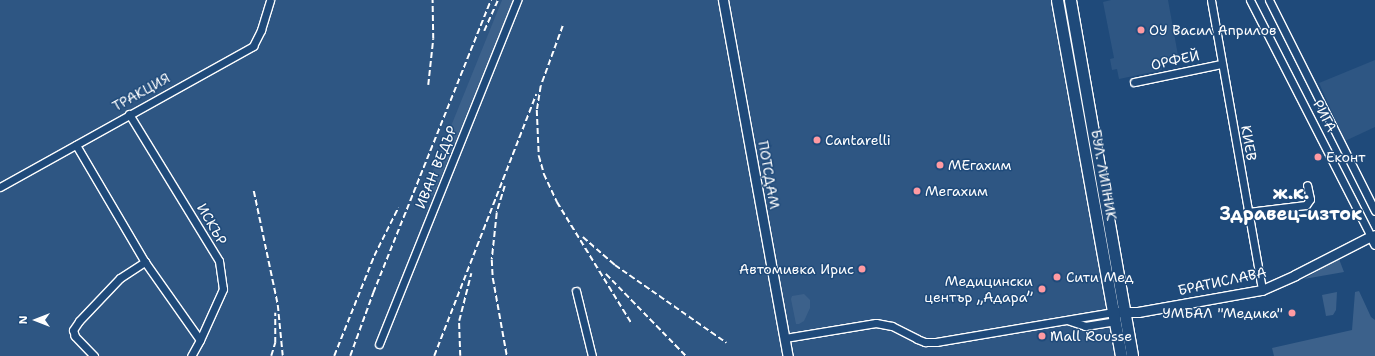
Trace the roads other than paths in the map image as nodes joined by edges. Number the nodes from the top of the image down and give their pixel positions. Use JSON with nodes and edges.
{"nodes":[{"id":1,"x":270,"y":0,"type":"edge"},
{"id":2,"x":517,"y":0,"type":"edge"},
{"id":3,"x":723,"y":0,"type":"edge"},
{"id":4,"x":1057,"y":0,"type":"edge"},
{"id":5,"x":1070,"y":0,"type":"edge"},
{"id":6,"x":1211,"y":0,"type":"edge"},
{"id":7,"x":1250,"y":0,"type":"edge"},
{"id":8,"x":1269,"y":0,"type":"edge"},
{"id":9,"x":1221,"y":64,"type":"junction"},
{"id":10,"x":1134,"y":82,"type":"dead end"},
{"id":11,"x":129,"y":114,"type":"junction"},
{"id":12,"x":76,"y":145,"type":"junction"},
{"id":13,"x":1307,"y":185,"type":"dead end"},
{"id":14,"x":0,"y":187,"type":"edge"},
{"id":15,"x":1375,"y":211,"type":"edge"},
{"id":16,"x":1248,"y":212,"type":"junction"},
{"id":17,"x":1374,"y":238,"type":"edge"},
{"id":18,"x":145,"y":262,"type":"junction"},
{"id":19,"x":1262,"y":290,"type":"junction"},
{"id":20,"x":576,"y":291,"type":"dead end"},
{"id":21,"x":1120,"y":316,"type":"junction"},
{"id":22,"x":785,"y":338,"type":"junction"},
{"id":23,"x":200,"y":340,"type":"junction"},
{"id":24,"x":379,"y":344,"type":"dead end"},
{"id":25,"x":94,"y":356,"type":"edge"},
{"id":26,"x":191,"y":356,"type":"edge"},
{"id":27,"x":592,"y":356,"type":"edge"},
{"id":28,"x":788,"y":356,"type":"edge"},
{"id":29,"x":1121,"y":356,"type":"edge"},
{"id":30,"x":1132,"y":356,"type":"edge"}],
"edges":[{"from":1,"to":11,"type":"street","name":"ТРАКЦИЯ"},
{"from":2,"to":24,"type":"street","name":"ИВАН ВЕДЪР"},
{"from":3,"to":22,"type":"street","name":"ПОТСДАМ"},
{"from":4,"to":21,"type":"main road","name":"БУЛ. ЛИПНИК"},
{"from":5,"to":21,"type":"main road","name":"БУЛ. ЛИПНИК"},
{"from":6,"to":9,"type":"street","name":"КИЕВ"},
{"from":7,"to":17,"type":"street","name":"РИГА"},
{"from":8,"to":15,"type":"street"},
{"from":9,"to":10,"type":"street","name":"ОРФЕЙ"},
{"from":9,"to":16,"type":"street","name":"КИЕВ"},
{"from":11,"to":12,"type":"street","name":"ТРАКЦИЯ"},
{"from":11,"to":23,"type":"street","name":"ИСКЪР"},
{"from":12,"to":14,"type":"street","name":"ТРАКЦИЯ"},
{"from":12,"to":18,"type":"street"},
{"from":13,"to":16,"type":"street"},
{"from":16,"to":19,"type":"street","name":"КИЕВ"},
{"from":17,"to":19,"type":"street","name":"БРАТИСЛАВА"},
{"from":18,"to":23,"type":"street"},
{"from":18,"to":25,"type":"street"},
{"from":19,"to":21,"type":"street","name":"БРАТИСЛАВА"},
{"from":20,"to":27,"type":"street"},
{"from":21,"to":22,"type":"street"},
{"from":21,"to":29,"type":"main road","name":"БУЛ. ЛИПНИК"},
{"from":21,"to":30,"type":"main road","name":"БУЛ. ЛИПНИК"},
{"from":22,"to":28,"type":"street","name":"ПОТСДАМ"},
{"from":23,"to":26,"type":"street","name":"ИСКЪР"}]}
